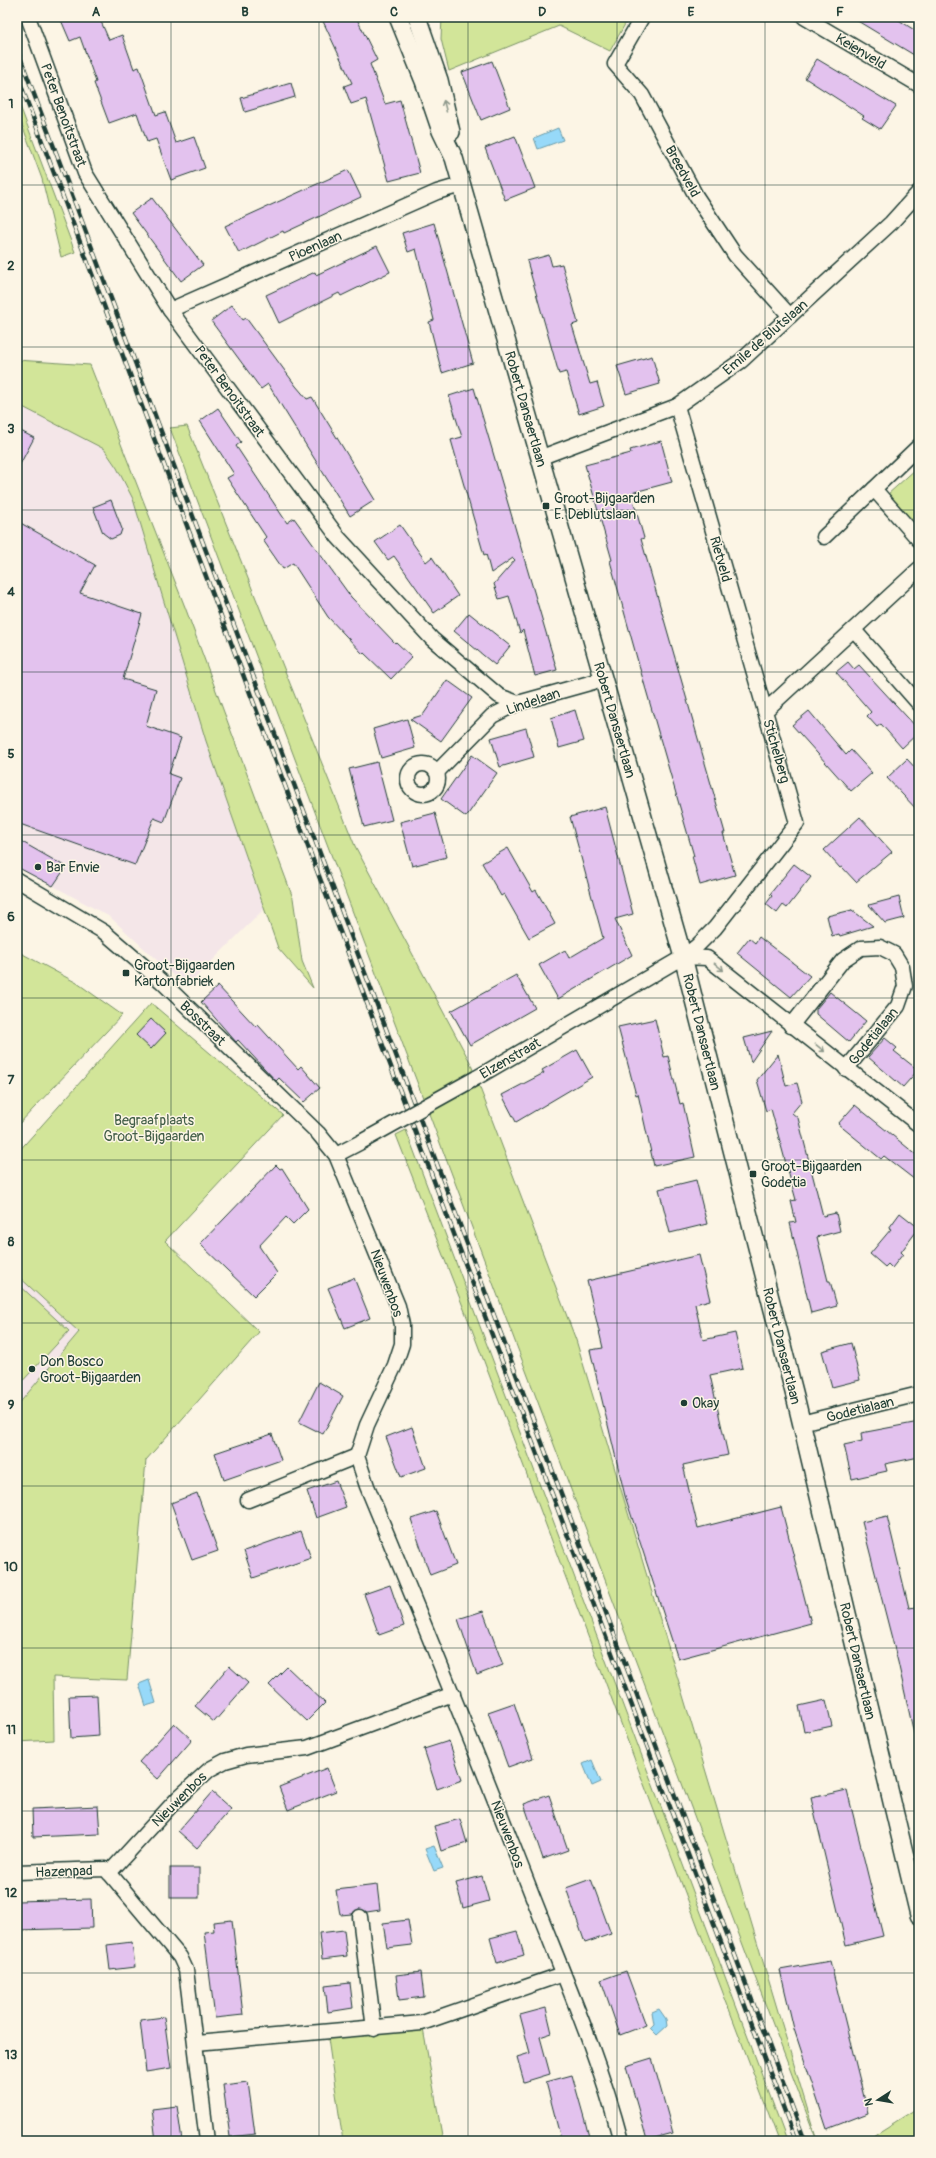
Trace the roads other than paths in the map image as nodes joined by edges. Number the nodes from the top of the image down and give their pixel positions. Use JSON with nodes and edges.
{"nodes":[{"id":1,"x":28,"y":17,"type":"edge"},
{"id":2,"x":398,"y":17,"type":"edge"},
{"id":3,"x":417,"y":17,"type":"edge"},
{"id":4,"x":642,"y":17,"type":"edge"},
{"id":5,"x":804,"y":17,"type":"edge"},
{"id":6,"x":919,"y":85,"type":"edge"},
{"id":7,"x":454,"y":158,"type":"junction"},
{"id":8,"x":462,"y":185,"type":"junction"},
{"id":9,"x":919,"y":192,"type":"edge"},
{"id":10,"x":170,"y":310,"type":"junction"},
{"id":11,"x":790,"y":316,"type":"junction"},
{"id":12,"x":677,"y":406,"type":"junction"},
{"id":13,"x":917,"y":452,"type":"edge"},
{"id":14,"x":539,"y":458,"type":"junction"},
{"id":15,"x":874,"y":489,"type":"junction"},
{"id":16,"x":824,"y":537,"type":"dead end"},
{"id":17,"x":919,"y":540,"type":"edge"},
{"id":18,"x":919,"y":569,"type":"edge"},
{"id":19,"x":854,"y":630,"type":"junction"},
{"id":20,"x":604,"y":679,"type":"junction"},
{"id":21,"x":518,"y":703,"type":"junction"},
{"id":22,"x":919,"y":704,"type":"edge"},
{"id":23,"x":766,"y":711,"type":"junction"},
{"id":24,"x":437,"y":772,"type":"dead end"},
{"id":25,"x":17,"y":880,"type":"edge"},
{"id":26,"x":683,"y":957,"type":"junction"},
{"id":27,"x":791,"y":1026,"type":"junction"},
{"id":28,"x":846,"y":1069,"type":"junction"},
{"id":29,"x":917,"y":1120,"type":"edge"},
{"id":30,"x":336,"y":1155,"type":"junction"},
{"id":31,"x":919,"y":1394,"type":"edge"},
{"id":32,"x":801,"y":1423,"type":"junction"},
{"id":33,"x":357,"y":1456,"type":"junction"},
{"id":34,"x":248,"y":1500,"type":"dead end"},
{"id":35,"x":453,"y":1694,"type":"junction"},
{"id":36,"x":17,"y":1872,"type":"edge"},
{"id":37,"x":109,"y":1873,"type":"junction"},
{"id":38,"x":919,"y":1915,"type":"edge"},
{"id":39,"x":360,"y":1917,"type":"dead end"},
{"id":40,"x":563,"y":1974,"type":"junction"},
{"id":41,"x":374,"y":2029,"type":"junction"},
{"id":42,"x":196,"y":2043,"type":"junction"},
{"id":43,"x":207,"y":2141,"type":"edge"},
{"id":44,"x":621,"y":2141,"type":"edge"}],
"edges":[{"from":1,"to":10,"type":"street","name":"Peter Benoitstraat"},
{"from":2,"to":7,"type":"street","name":"Robert Dansaertlaan"},
{"from":7,"to":3,"type":"street","name":"Robert Dansaertlaan","one_way":true},
{"from":4,"to":11,"type":"street","name":"Breedveld"},
{"from":5,"to":6,"type":"street","name":"Keienveld"},
{"from":7,"to":8,"type":"street","name":"Robert Dansaertlaan"},
{"from":8,"to":10,"type":"street","name":"Pioenlaan"},
{"from":8,"to":14,"type":"street","name":"Robert Dansaertlaan"},
{"from":9,"to":11,"type":"street","name":"Emile de Blutslaan"},
{"from":10,"to":21,"type":"street","name":"Peter Benoitstraat"},
{"from":11,"to":12,"type":"street","name":"Emile de Blutslaan"},
{"from":12,"to":14,"type":"street","name":"Emile de Blutslaan"},
{"from":12,"to":23,"type":"street","name":"Rietveld"},
{"from":13,"to":15,"type":"street"},
{"from":14,"to":20,"type":"street","name":"Robert Dansaertlaan"},
{"from":15,"to":16,"type":"street"},
{"from":15,"to":17,"type":"street"},
{"from":18,"to":19,"type":"street","name":"Stichelberg"},
{"from":19,"to":22,"type":"street"},
{"from":19,"to":23,"type":"street","name":"Stichelberg"},
{"from":20,"to":21,"type":"street","name":"Lindelaan"},
{"from":20,"to":26,"type":"street","name":"Robert Dansaertlaan"},
{"from":21,"to":24,"type":"street","name":"Lindelaan"},
{"from":23,"to":26,"type":"street","name":"Stichelberg"},
{"from":25,"to":30,"type":"street","name":"Bosstraat"},
{"from":26,"to":27,"type":"street","name":"Godetialaan","one_way":true},
{"from":26,"to":30,"type":"street","name":"Elzenstraat","bridge":true},
{"from":26,"to":32,"type":"street","name":"Robert Dansaertlaan"},
{"from":27,"to":28,"type":"street","name":"Godetialaan","one_way":true},
{"from":27,"to":28,"type":"street","name":"Godetialaan"},
{"from":28,"to":29,"type":"street","name":"Godetialaan"},
{"from":30,"to":33,"type":"street","name":"Nieuwenbos"},
{"from":31,"to":32,"type":"street","name":"Godetialaan"},
{"from":32,"to":38,"type":"street","name":"Robert Dansaertlaan"},
{"from":33,"to":34,"type":"street"},
{"from":33,"to":35,"type":"street","name":"Nieuwenbos"},
{"from":35,"to":37,"type":"street","name":"Nieuwenbos"},
{"from":35,"to":40,"type":"street","name":"Nieuwenbos"},
{"from":36,"to":37,"type":"street","name":"Hazenpad"},
{"from":37,"to":42,"type":"street"},
{"from":39,"to":41,"type":"street"},
{"from":40,"to":41,"type":"street"},
{"from":40,"to":44,"type":"street","name":"Nieuwenbos"},
{"from":41,"to":42,"type":"street"},
{"from":42,"to":43,"type":"street"}]}
